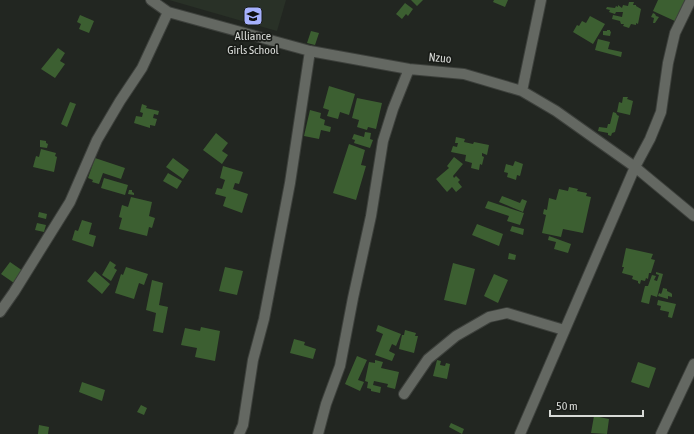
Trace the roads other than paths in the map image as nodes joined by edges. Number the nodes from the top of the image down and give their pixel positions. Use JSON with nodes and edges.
{"nodes":[{"id":1,"x":151,"y":0,"type":"edge"},
{"id":2,"x":540,"y":0,"type":"edge"},
{"id":3,"x":692,"y":0,"type":"edge"},
{"id":4,"x":168,"y":12,"type":"junction"},
{"id":5,"x":310,"y":51,"type":"junction"},
{"id":6,"x":409,"y":69,"type":"junction"},
{"id":7,"x":522,"y":91,"type":"junction"},
{"id":8,"x":635,"y":167,"type":"junction"},
{"id":9,"x":694,"y":216,"type":"edge"},
{"id":10,"x":0,"y":312,"type":"edge"},
{"id":11,"x":564,"y":330,"type":"junction"},
{"id":12,"x":694,"y":364,"type":"edge"},
{"id":13,"x":404,"y":394,"type":"dead end"},
{"id":14,"x":239,"y":434,"type":"edge"},
{"id":15,"x":318,"y":434,"type":"edge"},
{"id":16,"x":520,"y":434,"type":"edge"},
{"id":17,"x":661,"y":434,"type":"edge"}],
"edges":[{"from":1,"to":4,"type":"street","name":"Nzuo"},
{"from":2,"to":7,"type":"street"},
{"from":3,"to":8,"type":"street"},
{"from":4,"to":5,"type":"street","name":"Nzuo"},
{"from":4,"to":10,"type":"street"},
{"from":5,"to":6,"type":"street","name":"Nzuo"},
{"from":5,"to":14,"type":"street"},
{"from":6,"to":7,"type":"street","name":"Nzuo"},
{"from":6,"to":15,"type":"street"},
{"from":7,"to":8,"type":"street","name":"Nzuo"},
{"from":8,"to":9,"type":"street","name":"Nzuo"},
{"from":8,"to":11,"type":"street"},
{"from":11,"to":13,"type":"street"},
{"from":11,"to":16,"type":"street"},
{"from":12,"to":17,"type":"street"}]}
